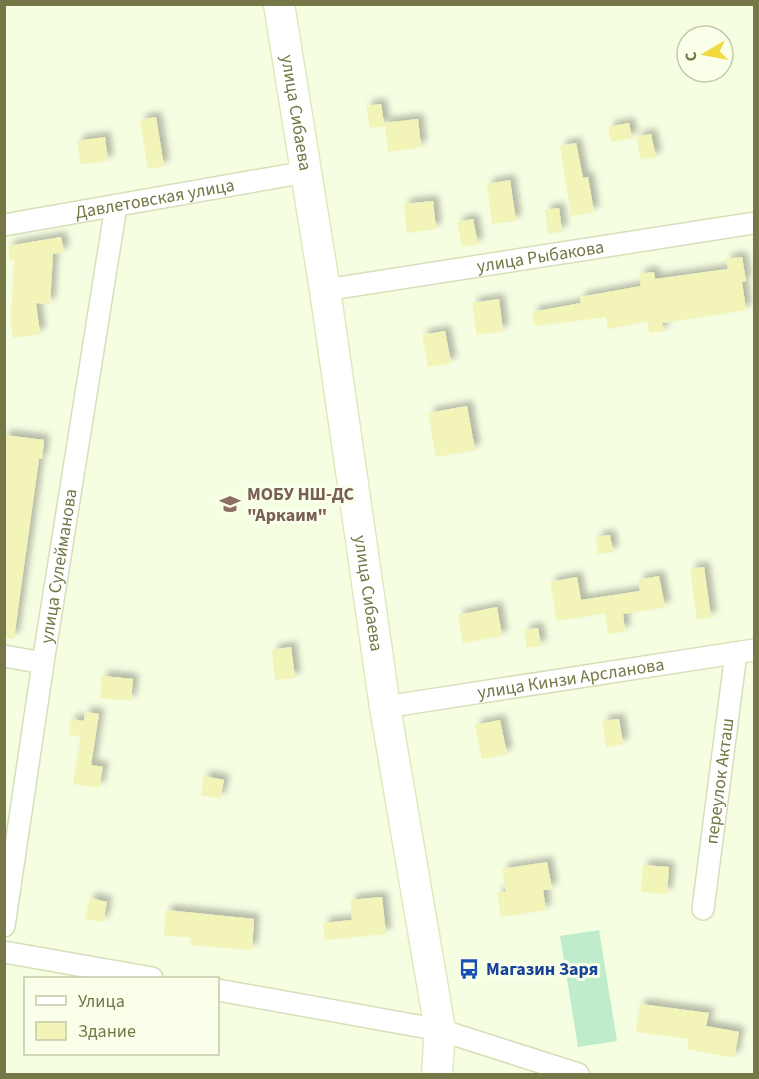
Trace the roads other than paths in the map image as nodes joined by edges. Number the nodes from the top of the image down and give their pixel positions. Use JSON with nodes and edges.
{"nodes":[{"id":1,"x":279,"y":4,"type":"edge"},
{"id":2,"x":306,"y":172,"type":"junction"},
{"id":3,"x":116,"y":206,"type":"junction"},
{"id":4,"x":754,"y":222,"type":"edge"},
{"id":5,"x":4,"y":225,"type":"edge"},
{"id":6,"x":325,"y":290,"type":"junction"},
{"id":7,"x":745,"y":651,"type":"edge"},
{"id":8,"x":4,"y":656,"type":"edge"},
{"id":9,"x":43,"y":663,"type":"junction"},
{"id":10,"x":385,"y":707,"type":"junction"},
{"id":11,"x":703,"y":909,"type":"dead end"},
{"id":12,"x":4,"y":926,"type":"edge"},
{"id":13,"x":4,"y":952,"type":"edge"},
{"id":14,"x":146,"y":977,"type":"edge"},
{"id":15,"x":219,"y":990,"type":"edge"},
{"id":16,"x":440,"y":1030,"type":"junction"},
{"id":17,"x":437,"y":1074,"type":"edge"},
{"id":18,"x":578,"y":1074,"type":"edge"}],
"edges":[{"from":1,"to":2,"type":"main road","name":"улица Сибаева"},
{"from":2,"to":3,"type":"street","name":"Давлетовская улица"},
{"from":2,"to":6,"type":"main road","name":"улица Сибаева"},
{"from":3,"to":5,"type":"street","name":"Давлетовская улица"},
{"from":3,"to":9,"type":"street","name":"улица Сулейманова"},
{"from":4,"to":6,"type":"street","name":"улица Рыбакова"},
{"from":6,"to":10,"type":"main road","name":"улица Сибаева"},
{"from":7,"to":10,"type":"street","name":"улица Кинзи Арсланова"},
{"from":7,"to":11,"type":"street","name":"переулок Акташ"},
{"from":8,"to":9,"type":"street"},
{"from":9,"to":12,"type":"street","name":"улица Сулейманова"},
{"from":10,"to":16,"type":"main road","name":"улица Сибаева"},
{"from":13,"to":14,"type":"street"},
{"from":15,"to":16,"type":"street"},
{"from":16,"to":17,"type":"main road","name":"улица Сибаева"},
{"from":16,"to":18,"type":"street"}]}
